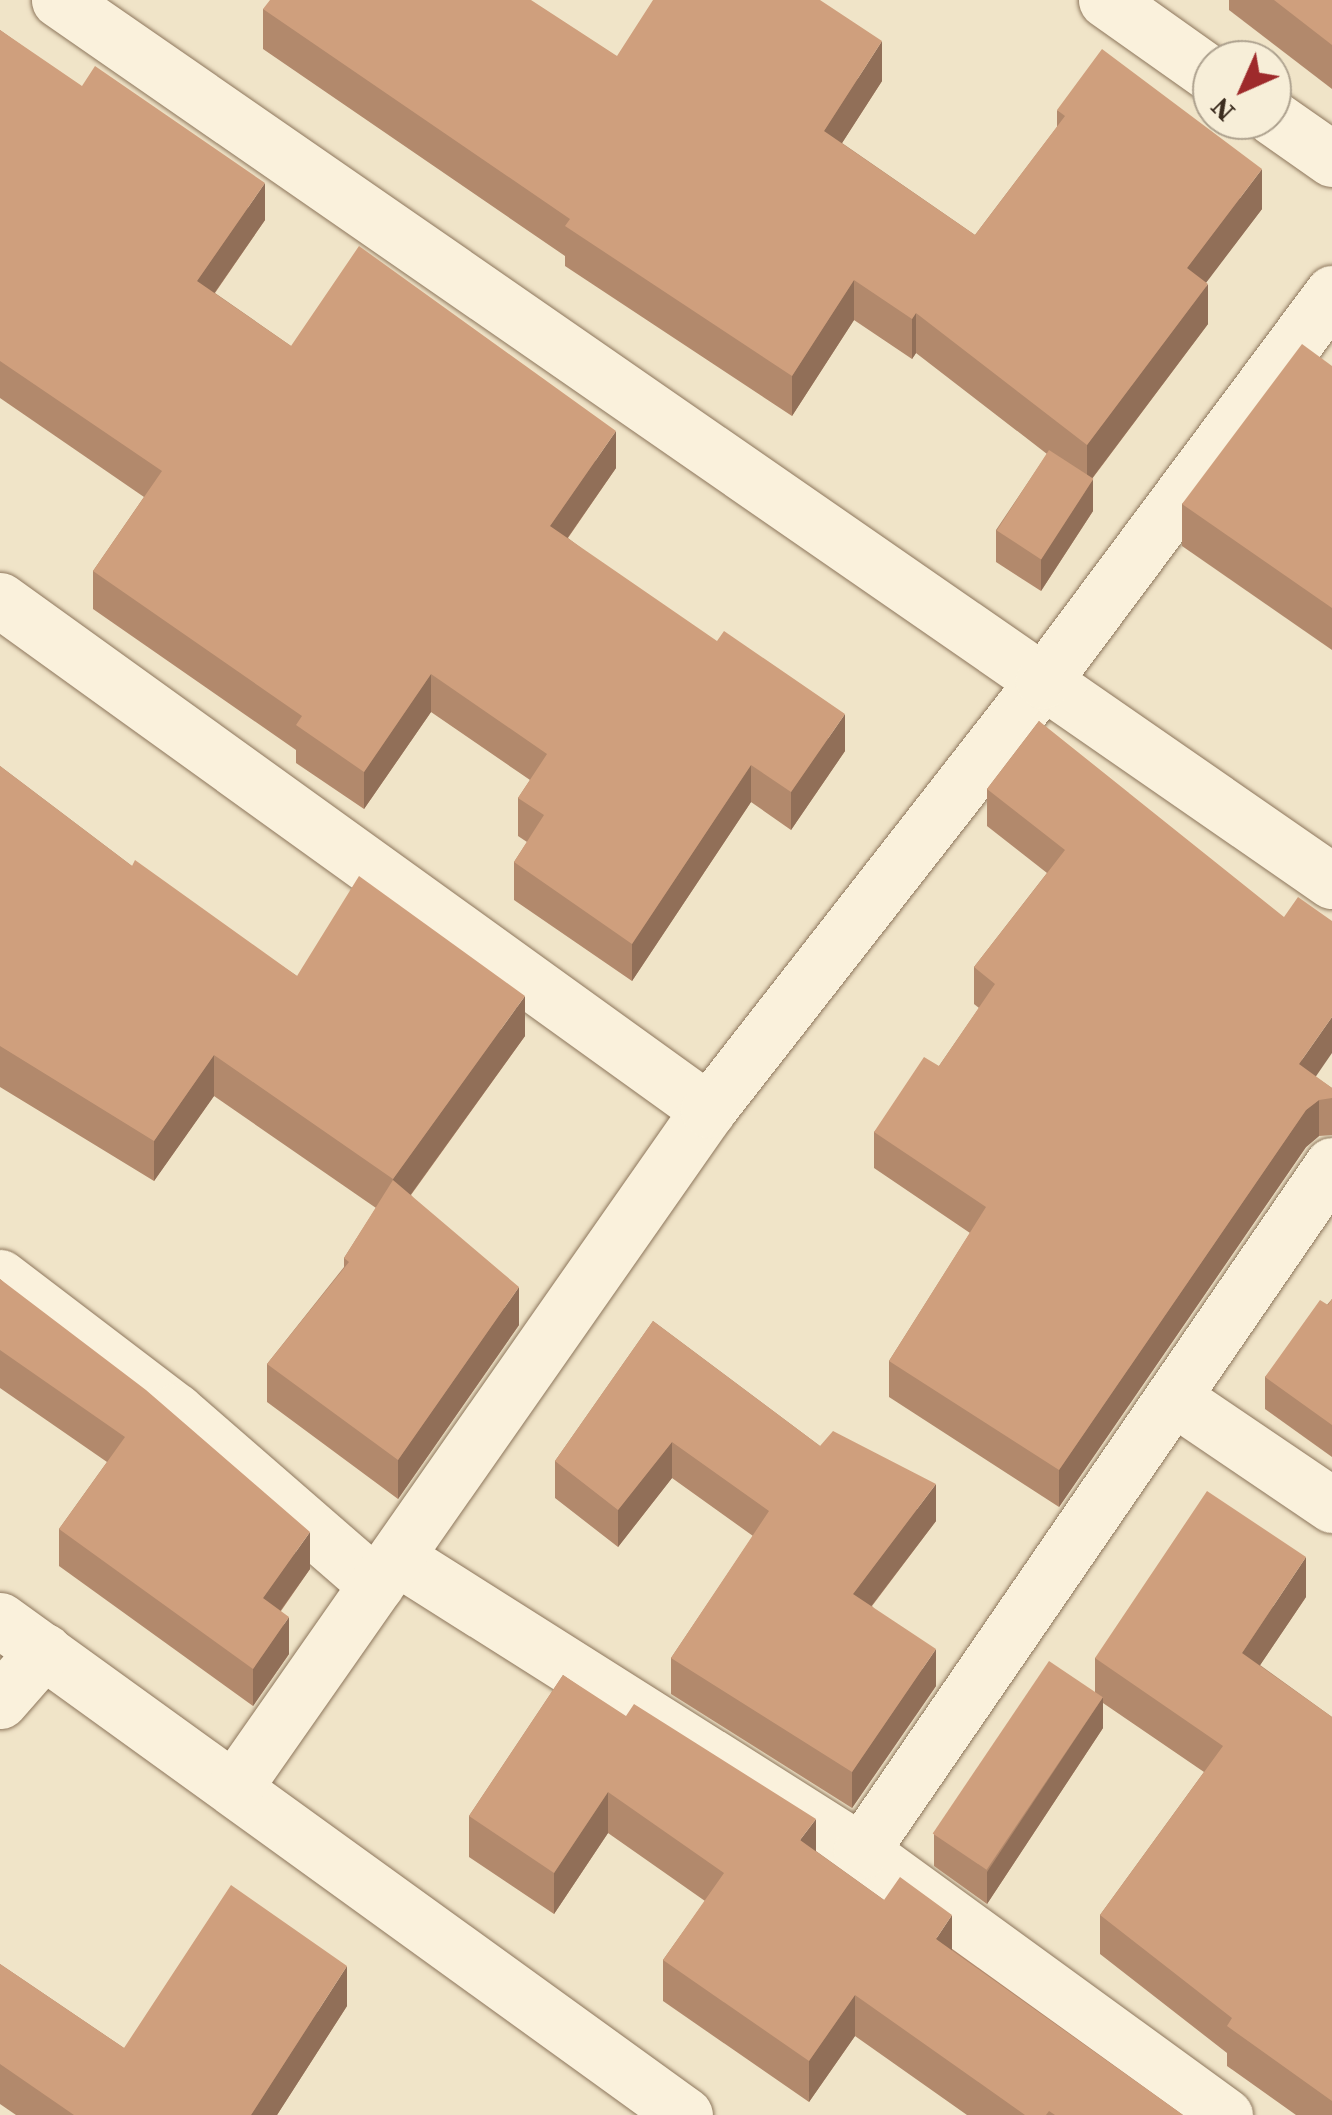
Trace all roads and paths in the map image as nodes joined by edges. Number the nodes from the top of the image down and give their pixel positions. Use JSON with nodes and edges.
{"nodes":[{"id":1,"x":59,"y":0,"type":"edge"},
{"id":2,"x":1106,"y":0,"type":"edge"},
{"id":3,"x":1192,"y":61,"type":"edge"},
{"id":4,"x":1292,"y":131,"type":"edge"},
{"id":5,"x":1332,"y":159,"type":"edge"},
{"id":6,"x":1332,"y":293,"type":"edge"},
{"id":7,"x":0,"y":600,"type":"edge"},
{"id":8,"x":1043,"y":681,"type":"junction"},
{"id":9,"x":1332,"y":881,"type":"edge"},
{"id":10,"x":708,"y":1110,"type":"junction"},
{"id":11,"x":1332,"y":1165,"type":"edge"},
{"id":12,"x":0,"y":1277,"type":"edge"},
{"id":13,"x":1174,"y":1398,"type":"junction"},
{"id":14,"x":1332,"y":1505,"type":"edge"},
{"id":15,"x":386,"y":1571,"type":"junction"},
{"id":16,"x":0,"y":1620,"type":"edge"},
{"id":17,"x":44,"y":1651,"type":"junction"},
{"id":18,"x":0,"y":1701,"type":"edge"},
{"id":19,"x":236,"y":1785,"type":"junction"},
{"id":20,"x":861,"y":1851,"type":"junction"},
{"id":21,"x":684,"y":2115,"type":"edge"},
{"id":22,"x":1225,"y":2115,"type":"edge"}],
"edges":[{"from":1,"to":8,"type":"street"},
{"from":2,"to":3,"type":"street"},
{"from":4,"to":5,"type":"street"},
{"from":6,"to":8,"type":"street"},
{"from":7,"to":10,"type":"street"},
{"from":8,"to":9,"type":"street"},
{"from":8,"to":10,"type":"street"},
{"from":10,"to":15,"type":"street"},
{"from":11,"to":13,"type":"street"},
{"from":12,"to":15,"type":"street"},
{"from":13,"to":14,"type":"street"},
{"from":13,"to":20,"type":"street"},
{"from":15,"to":19,"type":"street"},
{"from":15,"to":20,"type":"street"},
{"from":16,"to":17,"type":"street"},
{"from":17,"to":18,"type":"street"},
{"from":17,"to":19,"type":"street"},
{"from":19,"to":21,"type":"street"},
{"from":20,"to":22,"type":"street"}]}
